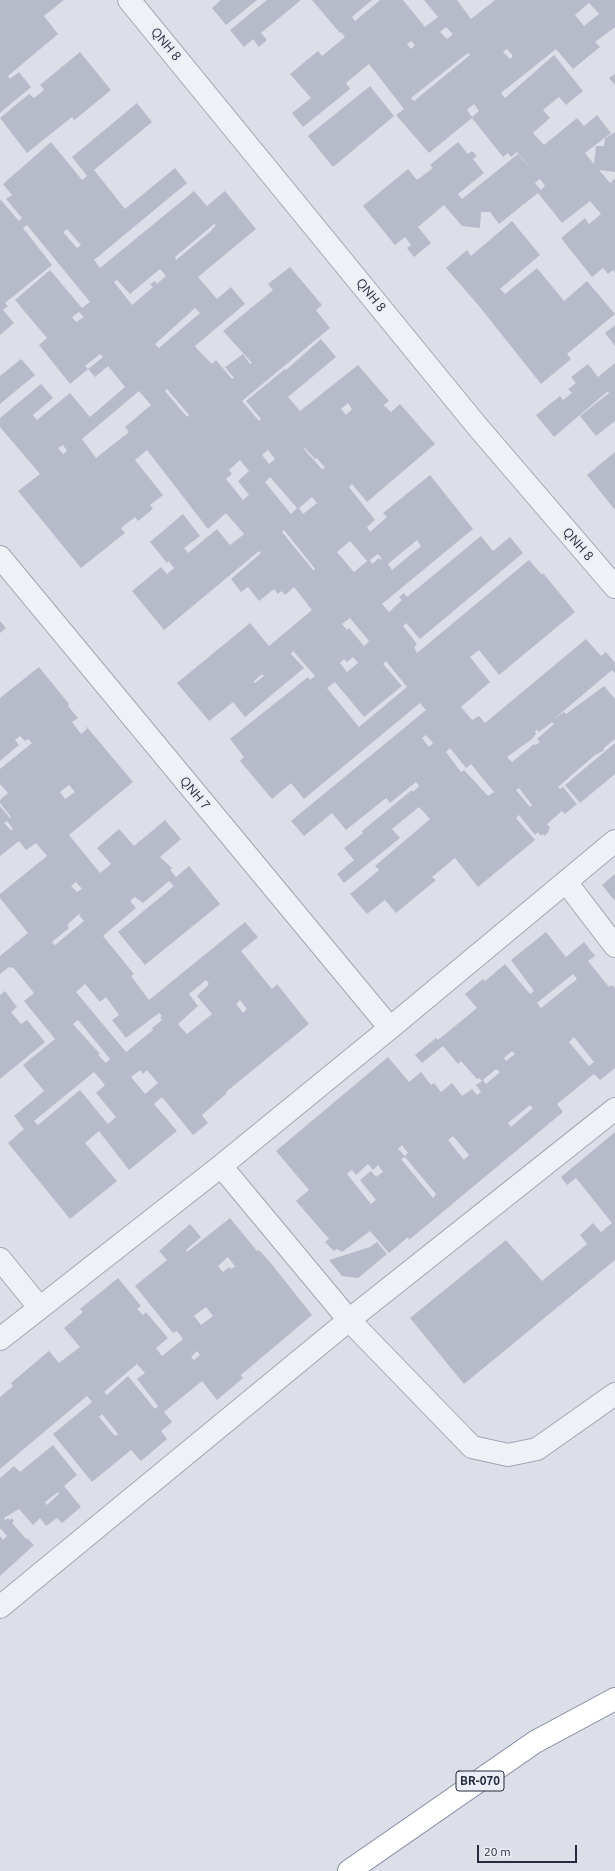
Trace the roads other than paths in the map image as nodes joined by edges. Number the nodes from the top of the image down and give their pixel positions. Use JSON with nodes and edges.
{"nodes":[{"id":1,"x":129,"y":0,"type":"edge"},
{"id":2,"x":0,"y":556,"type":"edge"},
{"id":3,"x":615,"y":587,"type":"edge"},
{"id":4,"x":615,"y":841,"type":"edge"},
{"id":5,"x":566,"y":882,"type":"junction"},
{"id":6,"x":615,"y":946,"type":"edge"},
{"id":7,"x":390,"y":1028,"type":"junction"},
{"id":8,"x":615,"y":1109,"type":"edge"},
{"id":9,"x":221,"y":1166,"type":"junction"},
{"id":10,"x":0,"y":1259,"type":"edge"},
{"id":11,"x":39,"y":1307,"type":"junction"},
{"id":12,"x":349,"y":1320,"type":"junction"},
{"id":13,"x":0,"y":1339,"type":"edge"},
{"id":14,"x":615,"y":1394,"type":"edge"},
{"id":15,"x":0,"y":1607,"type":"edge"},
{"id":16,"x":615,"y":1699,"type":"edge"},
{"id":17,"x":349,"y":1871,"type":"edge"}],
"edges":[{"from":1,"to":3,"type":"street","name":"QNH 8"},
{"from":2,"to":7,"type":"street","name":"QNH 7"},
{"from":4,"to":5,"type":"street"},
{"from":5,"to":6,"type":"street"},
{"from":5,"to":7,"type":"street"},
{"from":7,"to":9,"type":"street"},
{"from":8,"to":12,"type":"street"},
{"from":9,"to":11,"type":"street"},
{"from":9,"to":12,"type":"street"},
{"from":10,"to":11,"type":"street"},
{"from":11,"to":13,"type":"street"},
{"from":12,"to":14,"type":"street"},
{"from":12,"to":15,"type":"street"},
{"from":16,"to":17,"type":"highway","number":"BR-070"}]}
